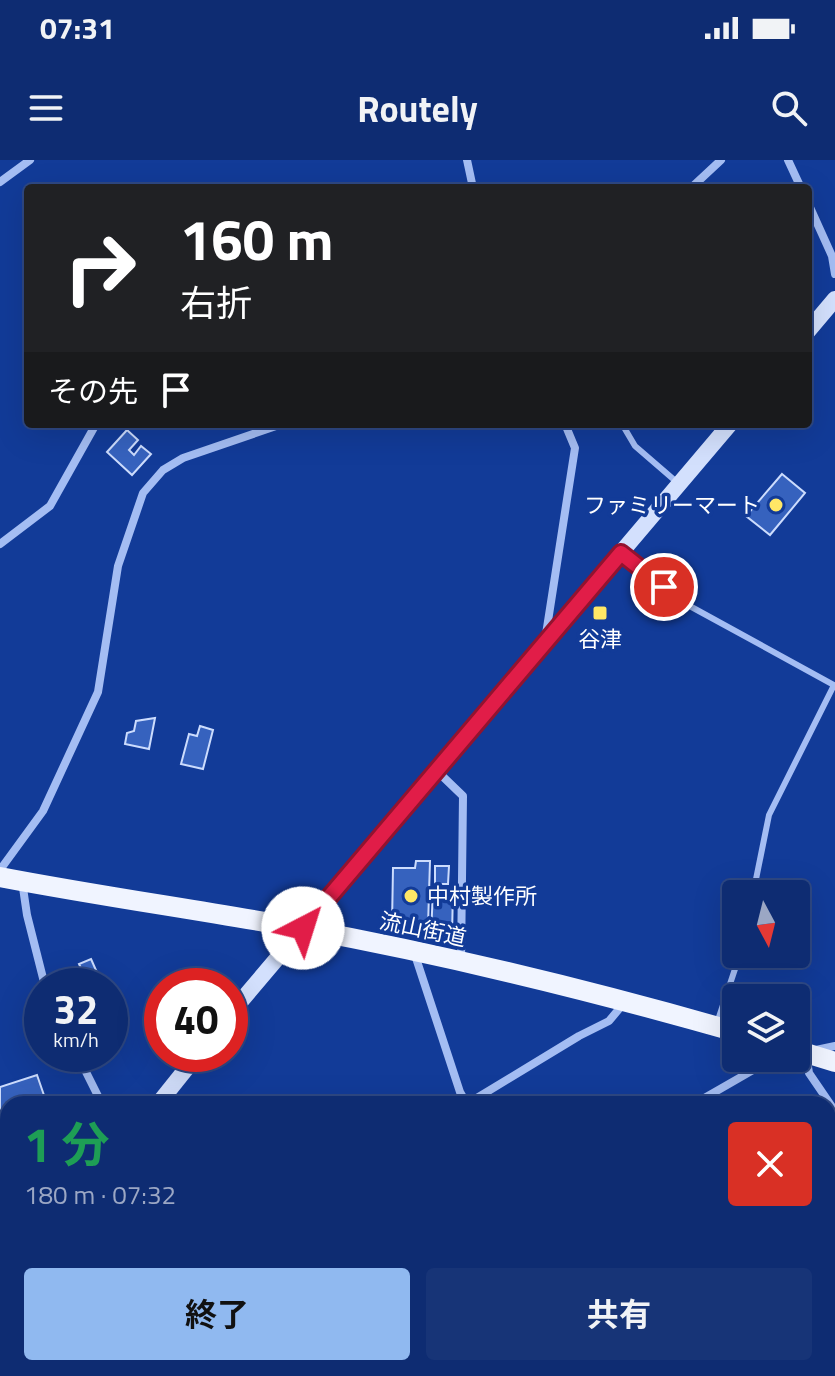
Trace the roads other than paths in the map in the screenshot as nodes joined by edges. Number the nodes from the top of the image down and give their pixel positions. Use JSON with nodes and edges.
{"nodes":[{"id":1,"x":30,"y":160,"type":"edge"},
{"id":2,"x":467,"y":160,"type":"edge"},
{"id":3,"x":721,"y":160,"type":"edge"},
{"id":4,"x":788,"y":160,"type":"edge"},
{"id":5,"x":0,"y":182,"type":"edge"},
{"id":6,"x":472,"y":184,"type":"edge"},
{"id":7,"x":695,"y":184,"type":"edge"},
{"id":8,"x":799,"y":184,"type":"edge"},
{"id":9,"x":812,"y":212,"type":"edge"},
{"id":10,"x":835,"y":274,"type":"edge"},
{"id":11,"x":835,"y":299,"type":"edge"},
{"id":12,"x":812,"y":326,"type":"edge"},
{"id":13,"x":94,"y":428,"type":"edge"},
{"id":14,"x":270,"y":428,"type":"edge"},
{"id":15,"x":567,"y":428,"type":"edge"},
{"id":16,"x":624,"y":428,"type":"edge"},
{"id":17,"x":727,"y":428,"type":"edge"},
{"id":18,"x":679,"y":484,"type":"junction"},
{"id":19,"x":0,"y":544,"type":"edge"},
{"id":20,"x":621,"y":553,"type":"junction"},
{"id":21,"x":545,"y":643,"type":"junction"},
{"id":22,"x":435,"y":769,"type":"junction"},
{"id":23,"x":0,"y":870,"type":"edge"},
{"id":24,"x":0,"y":877,"type":"edge"},
{"id":25,"x":756,"y":880,"type":"edge"},
{"id":26,"x":22,"y":881,"type":"junction"},
{"id":27,"x":303,"y":928,"type":"junction"},
{"id":28,"x":414,"y":951,"type":"junction"},
{"id":29,"x":461,"y":962,"type":"junction"},
{"id":30,"x":40,"y":968,"type":"edge"},
{"id":31,"x":735,"y":968,"type":"edge"},
{"id":32,"x":248,"y":993,"type":"edge"},
{"id":33,"x":624,"y":1002,"type":"junction"},
{"id":34,"x":716,"y":1026,"type":"junction"},
{"id":35,"x":722,"y":1028,"type":"edge"},
{"id":36,"x":835,"y":1046,"type":"edge"},
{"id":37,"x":810,"y":1050,"type":"edge"},
{"id":38,"x":810,"y":1054,"type":"edge"},
{"id":39,"x":835,"y":1062,"type":"edge"},
{"id":40,"x":86,"y":1072,"type":"edge"},
{"id":41,"x":184,"y":1072,"type":"edge"},
{"id":42,"x":750,"y":1072,"type":"edge"},
{"id":43,"x":809,"y":1072,"type":"edge"},
{"id":44,"x":98,"y":1096,"type":"edge"},
{"id":45,"x":164,"y":1096,"type":"edge"},
{"id":46,"x":462,"y":1096,"type":"edge"},
{"id":47,"x":480,"y":1096,"type":"edge"},
{"id":48,"x":708,"y":1096,"type":"edge"},
{"id":49,"x":825,"y":1096,"type":"edge"}],
"edges":[{"from":1,"to":5,"type":"street"},
{"from":2,"to":6,"type":"street"},
{"from":3,"to":7,"type":"street"},
{"from":4,"to":8,"type":"street"},
{"from":9,"to":10,"type":"street"},
{"from":11,"to":12,"type":"street"},
{"from":13,"to":19,"type":"street"},
{"from":14,"to":23,"type":"street"},
{"from":15,"to":21,"type":"street"},
{"from":16,"to":18,"type":"lane"},
{"from":17,"to":18,"type":"street"},
{"from":18,"to":20,"type":"street"},
{"from":20,"to":21,"type":"street"},
{"from":20,"to":25,"type":"lane"},
{"from":21,"to":22,"type":"street"},
{"from":22,"to":27,"type":"street"},
{"from":22,"to":29,"type":"street"},
{"from":24,"to":26,"type":"main road","name":"流山街道"},
{"from":26,"to":27,"type":"main road","name":"流山街道"},
{"from":26,"to":30,"type":"street"},
{"from":27,"to":28,"type":"main road","name":"流山街道"},
{"from":27,"to":32,"type":"street"},
{"from":28,"to":29,"type":"main road","name":"流山街道"},
{"from":28,"to":46,"type":"street"},
{"from":29,"to":33,"type":"main road","name":"流山街道"},
{"from":31,"to":34,"type":"lane"},
{"from":33,"to":34,"type":"main road","name":"流山街道"},
{"from":33,"to":47,"type":"street"},
{"from":34,"to":35,"type":"main road","name":"流山街道"},
{"from":36,"to":37,"type":"street"},
{"from":38,"to":39,"type":"main road"},
{"from":40,"to":44,"type":"street"},
{"from":41,"to":45,"type":"street"},
{"from":42,"to":48,"type":"street"},
{"from":43,"to":49,"type":"street"}]}
